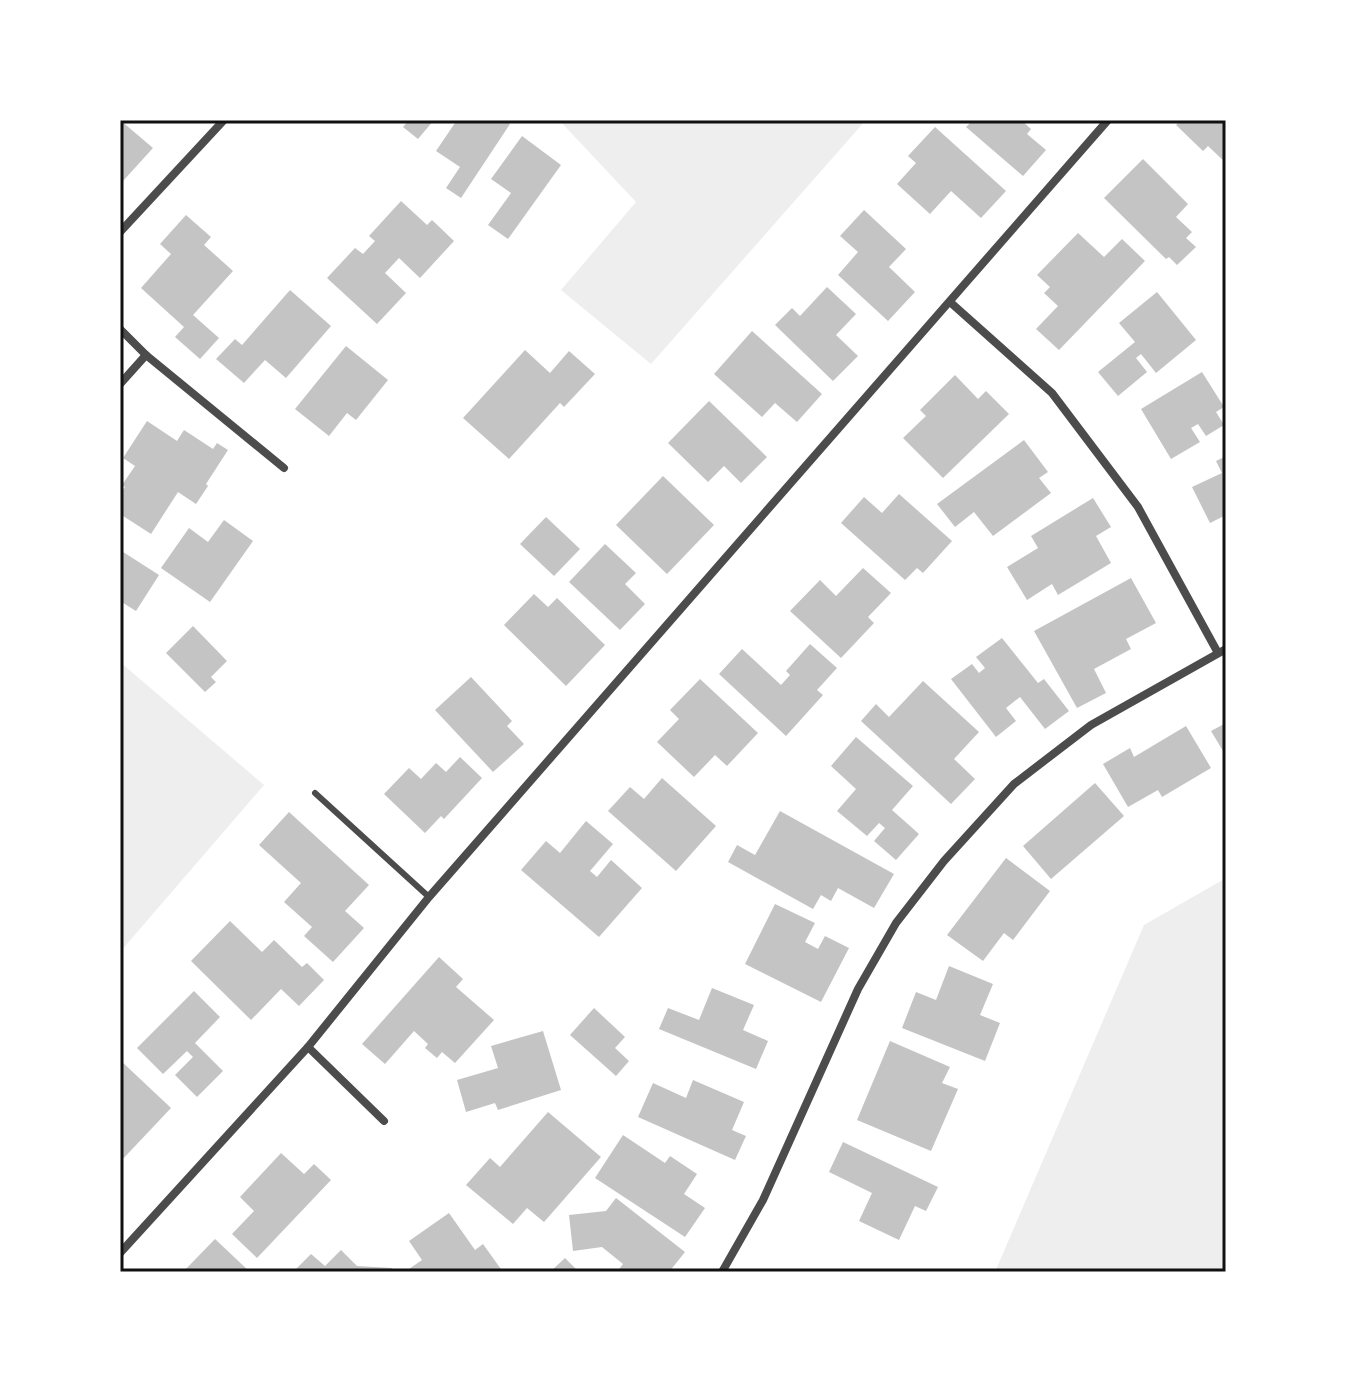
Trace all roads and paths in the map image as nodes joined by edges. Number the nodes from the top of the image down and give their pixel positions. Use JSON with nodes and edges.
{"nodes":[{"id":1,"x":224,"y":120,"type":"edge"},
{"id":2,"x":1108,"y":120,"type":"edge"},
{"id":3,"x":120,"y":232,"type":"edge"},
{"id":4,"x":950,"y":302,"type":"junction"},
{"id":5,"x":120,"y":329,"type":"edge"},
{"id":6,"x":146,"y":355,"type":"junction"},
{"id":7,"x":120,"y":384,"type":"edge"},
{"id":8,"x":284,"y":468,"type":"dead end"},
{"id":9,"x":1222,"y":651,"type":"edge"},
{"id":10,"x":315,"y":793,"type":"dead end"},
{"id":11,"x":429,"y":897,"type":"junction"},
{"id":12,"x":308,"y":1047,"type":"junction"},
{"id":13,"x":384,"y":1121,"type":"dead end"},
{"id":14,"x":120,"y":1253,"type":"edge"},
{"id":15,"x":722,"y":1272,"type":"edge"}],
"edges":[{"from":1,"to":3,"type":"street"},
{"from":2,"to":4,"type":"street"},
{"from":4,"to":9,"type":"street"},
{"from":4,"to":11,"type":"street"},
{"from":5,"to":6,"type":"street"},
{"from":6,"to":7,"type":"street"},
{"from":6,"to":8,"type":"street"},
{"from":9,"to":15,"type":"street"},
{"from":10,"to":11,"type":"lane"},
{"from":11,"to":12,"type":"street"},
{"from":12,"to":13,"type":"street"},
{"from":12,"to":14,"type":"street"}]}
